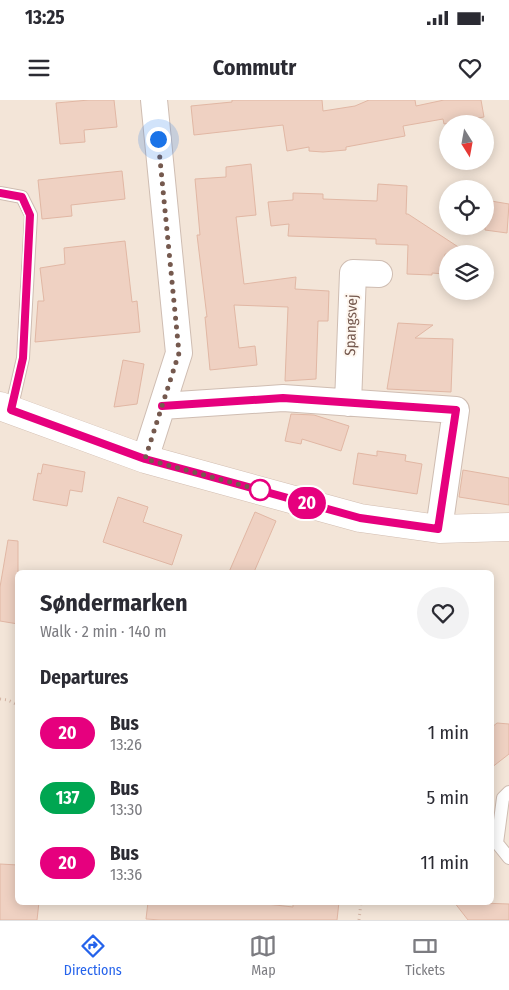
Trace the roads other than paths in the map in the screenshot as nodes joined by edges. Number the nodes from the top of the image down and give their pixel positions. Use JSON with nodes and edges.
{"nodes":[{"id":1,"x":154,"y":100,"type":"edge"},
{"id":2,"x":0,"y":193,"type":"edge"},
{"id":3,"x":379,"y":274,"type":"dead end"},
{"id":4,"x":348,"y":403,"type":"junction"},
{"id":5,"x":162,"y":406,"type":"junction"},
{"id":6,"x":5,"y":408,"type":"edge"},
{"id":7,"x":145,"y":459,"type":"junction"},
{"id":8,"x":509,"y":527,"type":"edge"},
{"id":9,"x":438,"y":529,"type":"junction"},
{"id":10,"x":509,"y":792,"type":"edge"},
{"id":11,"x":509,"y":858,"type":"edge"}],
"edges":[{"from":1,"to":5,"type":"street"},
{"from":2,"to":6,"type":"lane"},
{"from":3,"to":4,"type":"street","name":"Spangsvej"},
{"from":4,"to":5,"type":"street"},
{"from":4,"to":9,"type":"street"},
{"from":5,"to":7,"type":"street"},
{"from":6,"to":7,"type":"street"},
{"from":7,"to":9,"type":"street"},
{"from":8,"to":9,"type":"street"},
{"from":10,"to":11,"type":"lane"}]}
